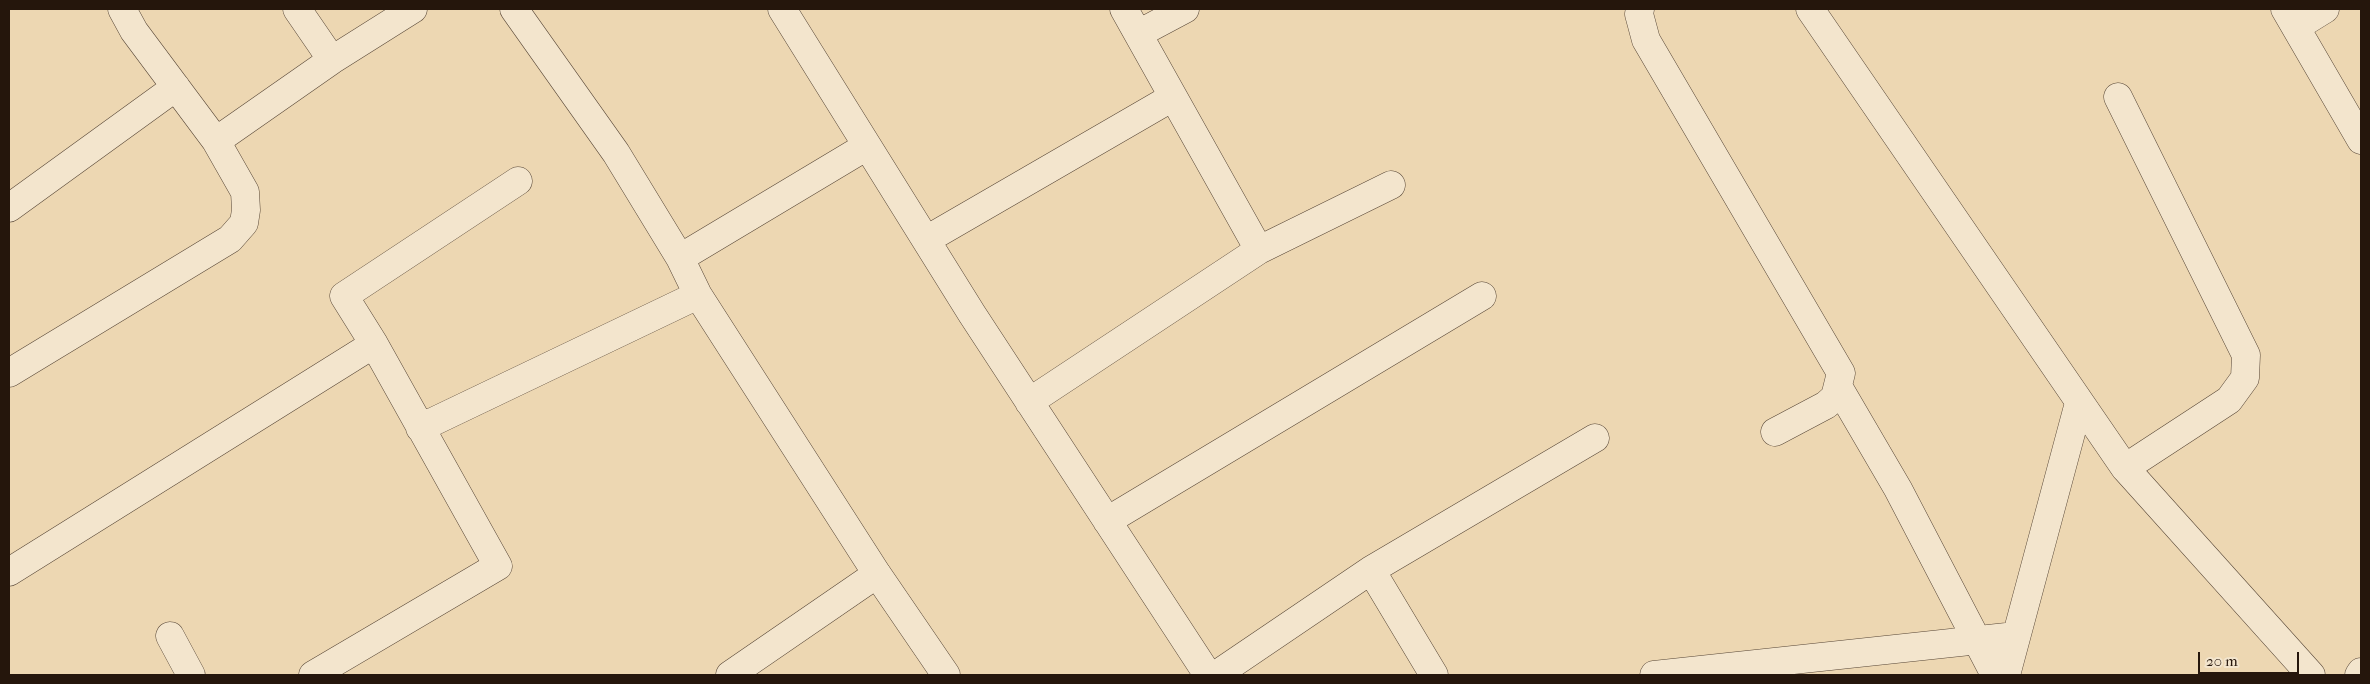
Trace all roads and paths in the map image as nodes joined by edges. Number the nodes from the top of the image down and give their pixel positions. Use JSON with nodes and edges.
{"nodes":[{"id":1,"x":122,"y":9,"type":"edge"},
{"id":2,"x":297,"y":9,"type":"edge"},
{"id":3,"x":413,"y":9,"type":"edge"},
{"id":4,"x":514,"y":9,"type":"edge"},
{"id":5,"x":782,"y":9,"type":"edge"},
{"id":6,"x":1124,"y":9,"type":"edge"},
{"id":7,"x":1185,"y":9,"type":"edge"},
{"id":8,"x":1640,"y":9,"type":"edge"},
{"id":9,"x":1810,"y":9,"type":"edge"},
{"id":10,"x":2325,"y":9,"type":"edge"},
{"id":11,"x":2290,"y":18,"type":"edge"},
{"id":12,"x":1138,"y":34,"type":"junction"},
{"id":13,"x":332,"y":60,"type":"junction"},
{"id":14,"x":176,"y":87,"type":"junction"},
{"id":15,"x":1173,"y":97,"type":"junction"},
{"id":16,"x":2118,"y":97,"type":"dead end"},
{"id":17,"x":2359,"y":129,"type":"edge"},
{"id":18,"x":216,"y":141,"type":"junction"},
{"id":19,"x":867,"y":146,"type":"junction"},
{"id":20,"x":518,"y":182,"type":"dead end"},
{"id":21,"x":1391,"y":185,"type":"dead end"},
{"id":22,"x":9,"y":208,"type":"edge"},
{"id":23,"x":926,"y":240,"type":"junction"},
{"id":24,"x":1259,"y":250,"type":"junction"},
{"id":25,"x":680,"y":258,"type":"junction"},
{"id":26,"x":698,"y":295,"type":"junction"},
{"id":27,"x":1482,"y":296,"type":"dead end"},
{"id":28,"x":374,"y":344,"type":"junction"},
{"id":29,"x":9,"y":373,"type":"edge"},
{"id":30,"x":1838,"y":388,"type":"junction"},
{"id":31,"x":1029,"y":402,"type":"junction"},
{"id":32,"x":2079,"y":403,"type":"junction"},
{"id":33,"x":420,"y":428,"type":"junction"},
{"id":34,"x":1775,"y":432,"type":"dead end"},
{"id":35,"x":1595,"y":438,"type":"dead end"},
{"id":36,"x":2125,"y":468,"type":"junction"},
{"id":37,"x":1107,"y":521,"type":"junction"},
{"id":38,"x":1371,"y":570,"type":"junction"},
{"id":39,"x":9,"y":572,"type":"edge"},
{"id":40,"x":877,"y":574,"type":"junction"},
{"id":41,"x":170,"y":636,"type":"dead end"},
{"id":42,"x":2016,"y":636,"type":"junction"},
{"id":43,"x":1976,"y":640,"type":"junction"},
{"id":44,"x":331,"y":671,"type":"edge"},
{"id":45,"x":2361,"y":672,"type":"edge"},
{"id":46,"x":191,"y":675,"type":"edge"},
{"id":47,"x":730,"y":675,"type":"edge"},
{"id":48,"x":946,"y":675,"type":"edge"},
{"id":49,"x":1208,"y":675,"type":"edge"},
{"id":50,"x":1216,"y":675,"type":"edge"},
{"id":51,"x":1434,"y":675,"type":"edge"},
{"id":52,"x":1654,"y":675,"type":"edge"},
{"id":53,"x":1995,"y":675,"type":"edge"},
{"id":54,"x":2006,"y":675,"type":"edge"},
{"id":55,"x":2311,"y":675,"type":"edge"},
{"id":56,"x":2359,"y":675,"type":"edge"}],
"edges":[{"from":1,"to":14,"type":"street"},
{"from":2,"to":13,"type":"street"},
{"from":3,"to":13,"type":"street"},
{"from":4,"to":25,"type":"street"},
{"from":5,"to":19,"type":"street"},
{"from":6,"to":12,"type":"street"},
{"from":7,"to":12,"type":"street"},
{"from":8,"to":30,"type":"street"},
{"from":9,"to":32,"type":"street"},
{"from":10,"to":11,"type":"street"},
{"from":11,"to":17,"type":"street"},
{"from":12,"to":15,"type":"street"},
{"from":13,"to":18,"type":"street"},
{"from":14,"to":18,"type":"street"},
{"from":14,"to":22,"type":"street"},
{"from":15,"to":23,"type":"street"},
{"from":15,"to":24,"type":"street"},
{"from":16,"to":36,"type":"street"},
{"from":18,"to":29,"type":"street"},
{"from":19,"to":23,"type":"street"},
{"from":19,"to":25,"type":"street"},
{"from":20,"to":28,"type":"street"},
{"from":21,"to":24,"type":"street"},
{"from":23,"to":31,"type":"street"},
{"from":24,"to":31,"type":"street"},
{"from":25,"to":26,"type":"street"},
{"from":26,"to":33,"type":"street"},
{"from":26,"to":40,"type":"street"},
{"from":27,"to":37,"type":"street"},
{"from":28,"to":33,"type":"street"},
{"from":28,"to":39,"type":"street"},
{"from":30,"to":34,"type":"street"},
{"from":30,"to":43,"type":"street"},
{"from":31,"to":37,"type":"street"},
{"from":32,"to":36,"type":"street"},
{"from":32,"to":42,"type":"street"},
{"from":33,"to":44,"type":"street"},
{"from":35,"to":38,"type":"street"},
{"from":36,"to":55,"type":"street"},
{"from":37,"to":49,"type":"street"},
{"from":38,"to":50,"type":"street"},
{"from":38,"to":51,"type":"street"},
{"from":40,"to":47,"type":"street"},
{"from":40,"to":48,"type":"street"},
{"from":41,"to":46,"type":"street"},
{"from":42,"to":43,"type":"street"},
{"from":42,"to":54,"type":"street"},
{"from":43,"to":52,"type":"street"},
{"from":43,"to":53,"type":"street"},
{"from":45,"to":56,"type":"street"}]}
